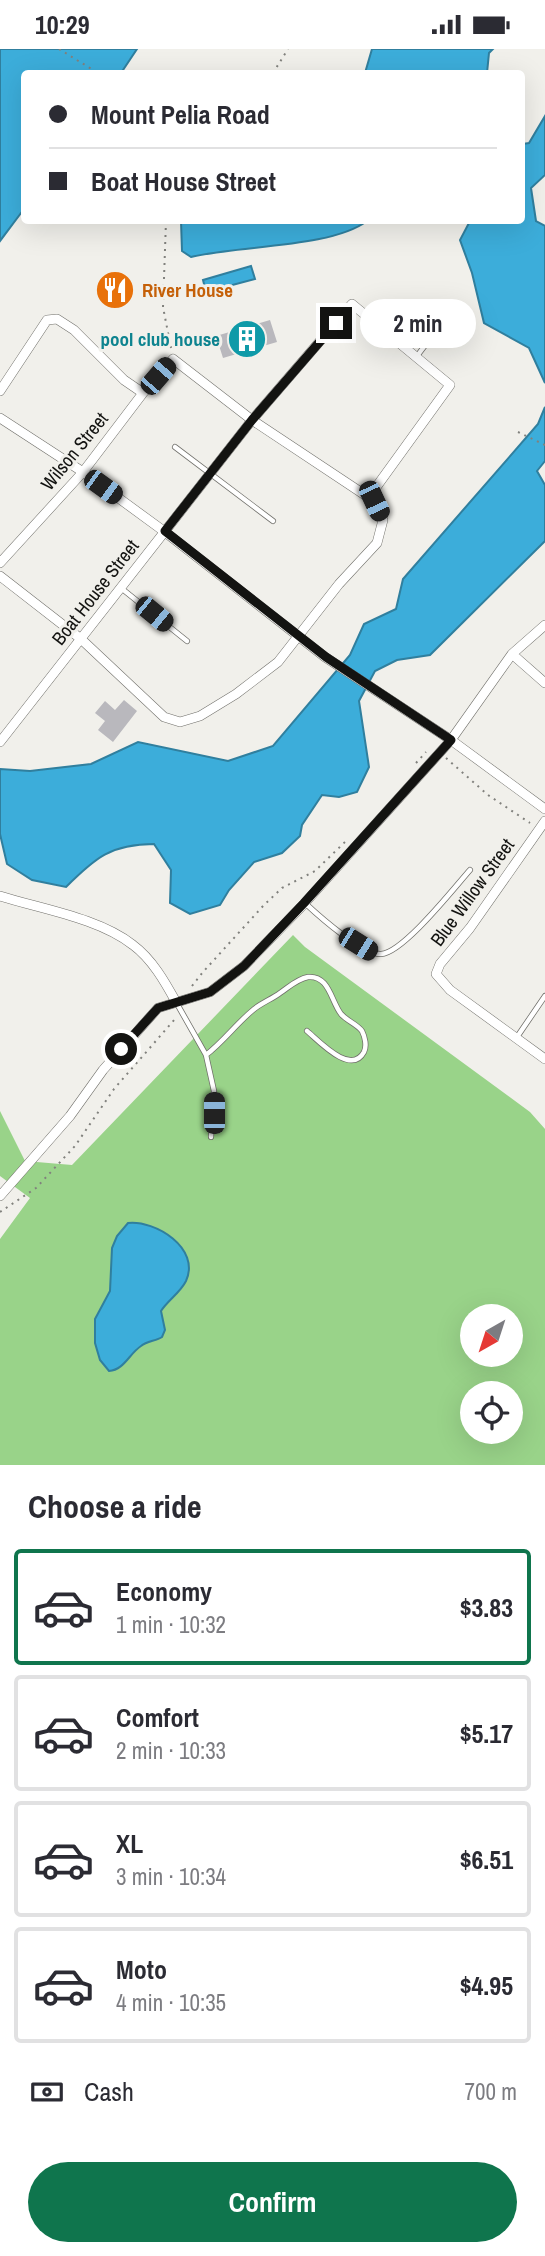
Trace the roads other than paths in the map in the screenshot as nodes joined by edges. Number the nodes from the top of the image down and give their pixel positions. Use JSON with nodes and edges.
{"nodes":[{"id":1,"x":390,"y":335,"type":"junction"},
{"id":2,"x":417,"y":357,"type":"junction"},
{"id":3,"x":0,"y":391,"type":"edge"},
{"id":4,"x":143,"y":393,"type":"junction"},
{"id":5,"x":0,"y":418,"type":"edge"},
{"id":6,"x":252,"y":420,"type":"junction"},
{"id":7,"x":175,"y":447,"type":"dead end"},
{"id":8,"x":83,"y":472,"type":"junction"},
{"id":9,"x":209,"y":475,"type":"junction"},
{"id":10,"x":369,"y":497,"type":"junction"},
{"id":11,"x":273,"y":521,"type":"dead end"},
{"id":12,"x":165,"y":531,"type":"junction"},
{"id":13,"x":0,"y":562,"type":"edge"},
{"id":14,"x":0,"y":576,"type":"edge"},
{"id":15,"x":120,"y":588,"type":"junction"},
{"id":16,"x":545,"y":625,"type":"edge"},
{"id":17,"x":299,"y":638,"type":"junction"},
{"id":18,"x":81,"y":639,"type":"junction"},
{"id":19,"x":187,"y":641,"type":"dead end"},
{"id":20,"x":512,"y":654,"type":"junction"},
{"id":21,"x":545,"y":683,"type":"edge"},
{"id":22,"x":451,"y":740,"type":"junction"},
{"id":23,"x":0,"y":742,"type":"edge"},
{"id":24,"x":545,"y":809,"type":"edge"},
{"id":25,"x":545,"y":821,"type":"edge"},
{"id":26,"x":470,"y":870,"type":"dead end"},
{"id":27,"x":0,"y":896,"type":"edge"},
{"id":28,"x":304,"y":903,"type":"junction"},
{"id":29,"x":545,"y":996,"type":"edge"},
{"id":30,"x":176,"y":1002,"type":"junction"},
{"id":31,"x":307,"y":1031,"type":"dead end"},
{"id":32,"x":516,"y":1038,"type":"junction"},
{"id":33,"x":206,"y":1055,"type":"junction"},
{"id":34,"x":545,"y":1059,"type":"edge"},
{"id":35,"x":211,"y":1137,"type":"dead end"},
{"id":36,"x":0,"y":1196,"type":"edge"}],
"edges":[{"from":1,"to":2,"type":"street"},
{"from":1,"to":2,"type":"lane"},
{"from":1,"to":6,"type":"street","name":"Boat House Street"},
{"from":2,"to":10,"type":"street"},
{"from":3,"to":4,"type":"street"},
{"from":4,"to":6,"type":"street","name":"Wilson Street"},
{"from":4,"to":8,"type":"street","name":"Wilson Street"},
{"from":5,"to":8,"type":"street"},
{"from":6,"to":9,"type":"street","name":"Boat House Street"},
{"from":6,"to":10,"type":"street"},
{"from":7,"to":9,"type":"lane"},
{"from":8,"to":12,"type":"street"},
{"from":8,"to":13,"type":"street","name":"Wilson Street"},
{"from":9,"to":11,"type":"lane"},
{"from":9,"to":12,"type":"street","name":"Boat House Street"},
{"from":10,"to":17,"type":"street"},
{"from":12,"to":15,"type":"street","name":"Boat House Street"},
{"from":12,"to":17,"type":"street"},
{"from":14,"to":18,"type":"street"},
{"from":15,"to":18,"type":"street","name":"Boat House Street"},
{"from":15,"to":19,"type":"lane"},
{"from":16,"to":20,"type":"street"},
{"from":17,"to":18,"type":"street"},
{"from":17,"to":22,"type":"street"},
{"from":18,"to":23,"type":"street","name":"Boat House Street"},
{"from":20,"to":21,"type":"street"},
{"from":20,"to":22,"type":"street"},
{"from":22,"to":24,"type":"street"},
{"from":22,"to":28,"type":"street"},
{"from":25,"to":32,"type":"street","name":"Blue Willow Street"},
{"from":26,"to":28,"type":"lane"},
{"from":27,"to":30,"type":"street"},
{"from":28,"to":30,"type":"street"},
{"from":29,"to":32,"type":"lane"},
{"from":30,"to":33,"type":"lane"},
{"from":30,"to":36,"type":"street"},
{"from":31,"to":33,"type":"lane"},
{"from":32,"to":34,"type":"street","name":"Blue Willow Street"},
{"from":33,"to":35,"type":"lane"}]}
